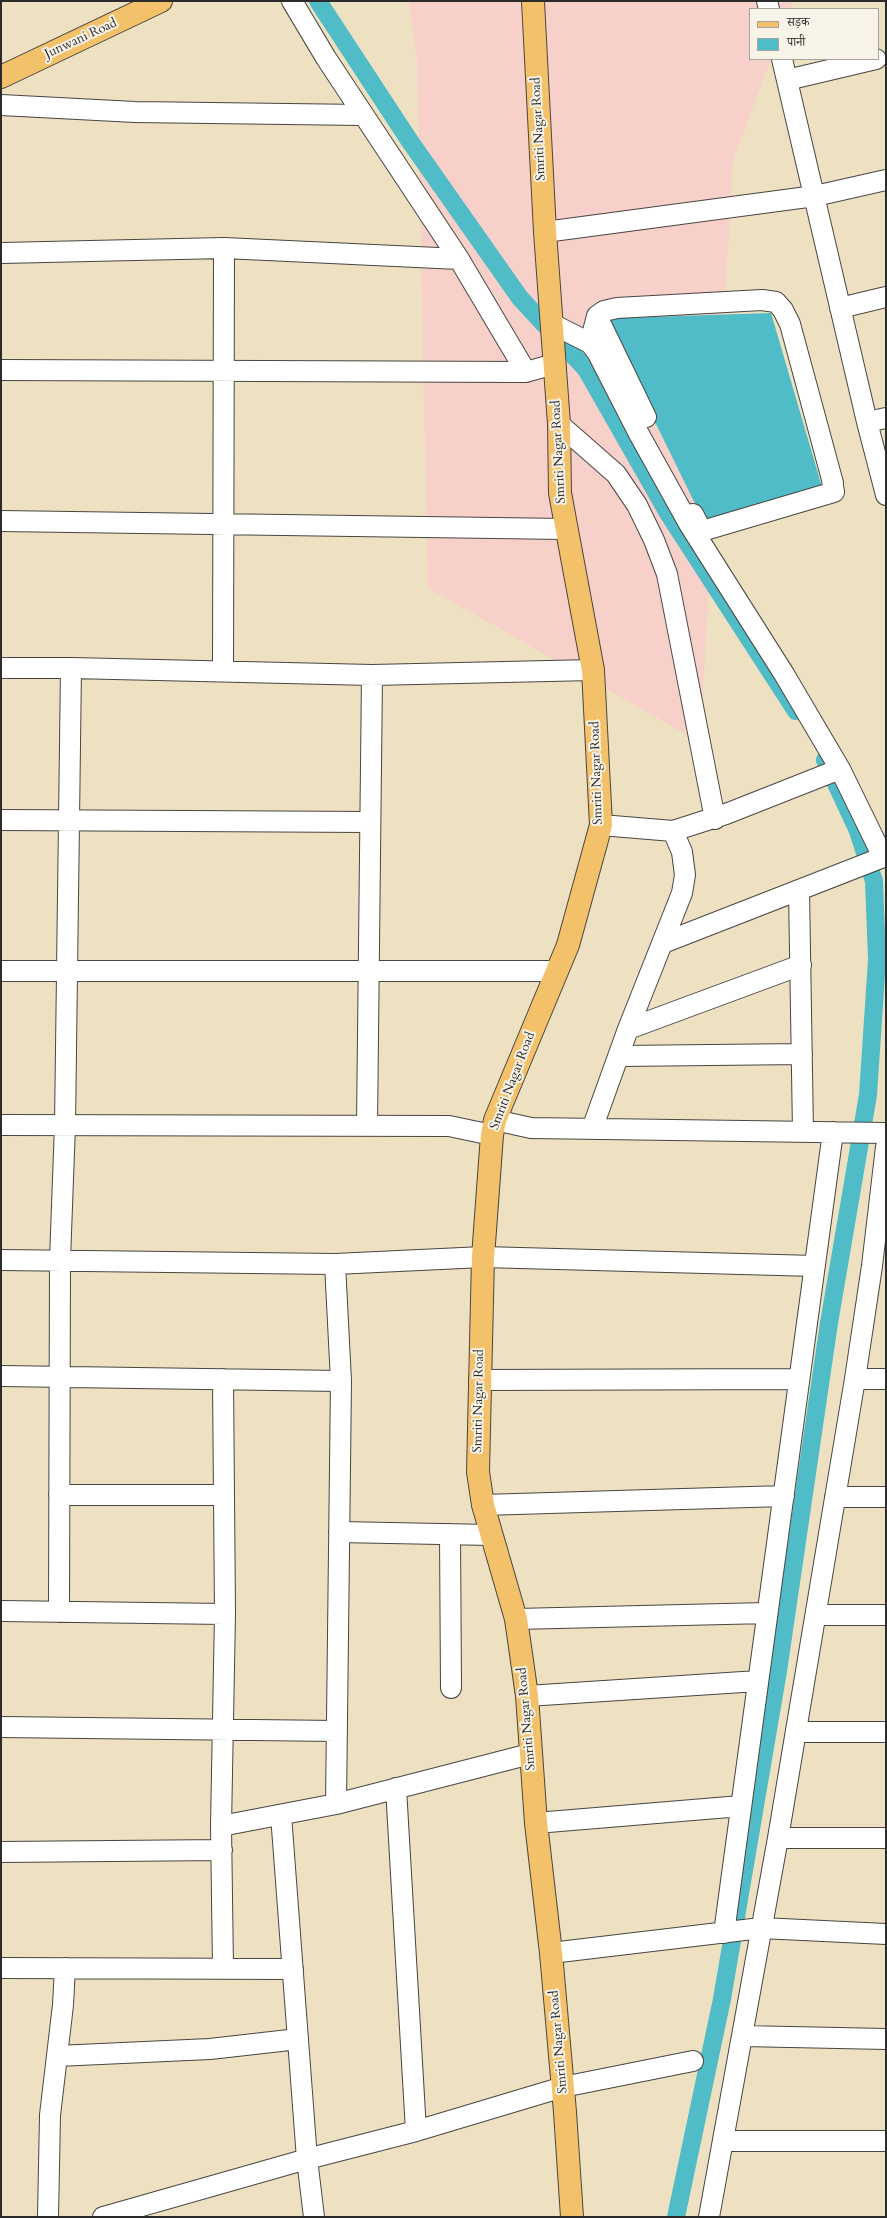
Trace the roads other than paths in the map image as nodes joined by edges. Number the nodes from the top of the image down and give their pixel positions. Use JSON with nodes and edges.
{"nodes":[{"id":1,"x":162,"y":1,"type":"edge"},
{"id":2,"x":292,"y":1,"type":"edge"},
{"id":3,"x":533,"y":1,"type":"edge"},
{"id":4,"x":782,"y":60,"type":"edge"},
{"id":5,"x":873,"y":60,"type":"edge"},
{"id":6,"x":1,"y":77,"type":"edge"},
{"id":7,"x":787,"y":80,"type":"junction"},
{"id":8,"x":1,"y":105,"type":"edge"},
{"id":9,"x":363,"y":115,"type":"junction"},
{"id":10,"x":886,"y":180,"type":"edge"},
{"id":11,"x":814,"y":196,"type":"junction"},
{"id":12,"x":545,"y":232,"type":"junction"},
{"id":13,"x":224,"y":248,"type":"junction"},
{"id":14,"x":1,"y":253,"type":"edge"},
{"id":15,"x":459,"y":259,"type":"junction"},
{"id":16,"x":886,"y":297,"type":"edge"},
{"id":17,"x":840,"y":308,"type":"junction"},
{"id":18,"x":597,"y":316,"type":"junction"},
{"id":19,"x":552,"y":324,"type":"junction"},
{"id":20,"x":590,"y":343,"type":"junction"},
{"id":21,"x":554,"y":364,"type":"junction"},
{"id":22,"x":1,"y":370,"type":"edge"},
{"id":23,"x":224,"y":370,"type":"junction"},
{"id":24,"x":526,"y":372,"type":"junction"},
{"id":25,"x":886,"y":418,"type":"edge"},
{"id":26,"x":866,"y":422,"type":"junction"},
{"id":27,"x":559,"y":424,"type":"junction"},
{"id":28,"x":886,"y":495,"type":"edge"},
{"id":29,"x":813,"y":504,"type":"dead end"},
{"id":30,"x":1,"y":521,"type":"edge"},
{"id":31,"x":223,"y":523,"type":"junction"},
{"id":32,"x":565,"y":529,"type":"junction"},
{"id":33,"x":698,"y":537,"type":"junction"},
{"id":34,"x":1,"y":668,"type":"edge"},
{"id":35,"x":71,"y":668,"type":"junction"},
{"id":36,"x":593,"y":670,"type":"junction"},
{"id":37,"x":223,"y":671,"type":"junction"},
{"id":38,"x":372,"y":675,"type":"junction"},
{"id":39,"x":840,"y":769,"type":"junction"},
{"id":40,"x":714,"y":819,"type":"junction"},
{"id":41,"x":1,"y":820,"type":"edge"},
{"id":42,"x":69,"y":820,"type":"junction"},
{"id":43,"x":370,"y":822,"type":"junction"},
{"id":44,"x":600,"y":825,"type":"junction"},
{"id":45,"x":673,"y":831,"type":"junction"},
{"id":46,"x":884,"y":856,"type":"edge"},
{"id":47,"x":800,"y":890,"type":"junction"},
{"id":48,"x":663,"y":943,"type":"junction"},
{"id":49,"x":800,"y":965,"type":"junction"},
{"id":50,"x":1,"y":971,"type":"edge"},
{"id":51,"x":369,"y":971,"type":"junction"},
{"id":52,"x":558,"y":971,"type":"junction"},
{"id":53,"x":67,"y":972,"type":"junction"},
{"id":54,"x":628,"y":1029,"type":"junction"},
{"id":55,"x":802,"y":1054,"type":"junction"},
{"id":56,"x":620,"y":1056,"type":"junction"},
{"id":57,"x":1,"y":1125,"type":"edge"},
{"id":58,"x":65,"y":1125,"type":"junction"},
{"id":59,"x":367,"y":1126,"type":"junction"},
{"id":60,"x":494,"y":1127,"type":"junction"},
{"id":61,"x":592,"y":1129,"type":"junction"},
{"id":62,"x":803,"y":1132,"type":"junction"},
{"id":63,"x":833,"y":1132,"type":"junction"},
{"id":64,"x":886,"y":1133,"type":"edge"},
{"id":65,"x":886,"y":1147,"type":"edge"},
{"id":66,"x":482,"y":1257,"type":"junction"},
{"id":67,"x":1,"y":1260,"type":"edge"},
{"id":68,"x":60,"y":1260,"type":"junction"},
{"id":69,"x":335,"y":1264,"type":"junction"},
{"id":70,"x":815,"y":1266,"type":"junction"},
{"id":71,"x":879,"y":1266,"type":"edge"},
{"id":72,"x":1,"y":1376,"type":"edge"},
{"id":73,"x":59,"y":1377,"type":"junction"},
{"id":74,"x":223,"y":1379,"type":"junction"},
{"id":75,"x":799,"y":1379,"type":"junction"},
{"id":76,"x":855,"y":1379,"type":"junction"},
{"id":77,"x":886,"y":1379,"type":"edge"},
{"id":78,"x":478,"y":1380,"type":"junction"},
{"id":79,"x":341,"y":1381,"type":"junction"},
{"id":80,"x":59,"y":1495,"type":"junction"},
{"id":81,"x":224,"y":1495,"type":"junction"},
{"id":82,"x":784,"y":1496,"type":"junction"},
{"id":83,"x":886,"y":1496,"type":"edge"},
{"id":84,"x":835,"y":1497,"type":"junction"},
{"id":85,"x":483,"y":1504,"type":"junction"},
{"id":86,"x":339,"y":1532,"type":"junction"},
{"id":87,"x":450,"y":1534,"type":"junction"},
{"id":88,"x":492,"y":1535,"type":"junction"},
{"id":89,"x":1,"y":1611,"type":"edge"},
{"id":90,"x":59,"y":1612,"type":"junction"},
{"id":91,"x":767,"y":1613,"type":"junction"},
{"id":92,"x":225,"y":1614,"type":"junction"},
{"id":93,"x":816,"y":1615,"type":"junction"},
{"id":94,"x":886,"y":1615,"type":"edge"},
{"id":95,"x":516,"y":1619,"type":"junction"},
{"id":96,"x":758,"y":1681,"type":"junction"},
{"id":97,"x":451,"y":1688,"type":"dead end"},
{"id":98,"x":527,"y":1696,"type":"junction"},
{"id":99,"x":1,"y":1727,"type":"edge"},
{"id":100,"x":223,"y":1730,"type":"junction"},
{"id":101,"x":337,"y":1731,"type":"junction"},
{"id":102,"x":796,"y":1732,"type":"junction"},
{"id":103,"x":886,"y":1732,"type":"edge"},
{"id":104,"x":530,"y":1754,"type":"junction"},
{"id":105,"x":396,"y":1788,"type":"junction"},
{"id":106,"x":336,"y":1804,"type":"junction"},
{"id":107,"x":741,"y":1806,"type":"junction"},
{"id":108,"x":281,"y":1815,"type":"junction"},
{"id":109,"x":536,"y":1823,"type":"junction"},
{"id":110,"x":221,"y":1826,"type":"junction"},
{"id":111,"x":778,"y":1838,"type":"junction"},
{"id":112,"x":886,"y":1838,"type":"edge"},
{"id":113,"x":222,"y":1850,"type":"junction"},
{"id":114,"x":1,"y":1852,"type":"edge"},
{"id":115,"x":761,"y":1928,"type":"junction"},
{"id":116,"x":724,"y":1933,"type":"junction"},
{"id":117,"x":886,"y":1934,"type":"edge"},
{"id":118,"x":551,"y":1953,"type":"junction"},
{"id":119,"x":1,"y":1968,"type":"edge"},
{"id":120,"x":65,"y":1968,"type":"junction"},
{"id":121,"x":223,"y":1968,"type":"junction"},
{"id":122,"x":292,"y":1969,"type":"junction"},
{"id":123,"x":742,"y":2036,"type":"junction"},
{"id":124,"x":298,"y":2039,"type":"junction"},
{"id":125,"x":886,"y":2039,"type":"edge"},
{"id":126,"x":57,"y":2056,"type":"junction"},
{"id":127,"x":693,"y":2061,"type":"dead end"},
{"id":128,"x":563,"y":2087,"type":"junction"},
{"id":129,"x":416,"y":2131,"type":"junction"},
{"id":130,"x":723,"y":2141,"type":"junction"},
{"id":131,"x":886,"y":2141,"type":"edge"},
{"id":132,"x":307,"y":2159,"type":"junction"},
{"id":133,"x":48,"y":2217,"type":"edge"},
{"id":134,"x":102,"y":2217,"type":"edge"},
{"id":135,"x":314,"y":2217,"type":"edge"},
{"id":136,"x":572,"y":2217,"type":"edge"},
{"id":137,"x":710,"y":2217,"type":"edge"}],
"edges":[{"from":1,"to":6,"type":"main road","name":"Junwani Road"},
{"from":2,"to":9,"type":"street"},
{"from":3,"to":12,"type":"main road","name":"Smriti Nagar Road"},
{"from":4,"to":7,"type":"street"},
{"from":5,"to":7,"type":"street"},
{"from":7,"to":11,"type":"street"},
{"from":8,"to":9,"type":"street"},
{"from":9,"to":15,"type":"street"},
{"from":10,"to":11,"type":"street"},
{"from":11,"to":12,"type":"street"},
{"from":11,"to":17,"type":"street"},
{"from":12,"to":19,"type":"main road","name":"Smriti Nagar Road"},
{"from":13,"to":14,"type":"street"},
{"from":13,"to":15,"type":"street"},
{"from":13,"to":23,"type":"street"},
{"from":15,"to":24,"type":"street"},
{"from":16,"to":17,"type":"street"},
{"from":17,"to":26,"type":"street"},
{"from":18,"to":18,"type":"street"},
{"from":18,"to":20,"type":"street"},
{"from":19,"to":20,"type":"street"},
{"from":19,"to":21,"type":"main road","name":"Smriti Nagar Road"},
{"from":20,"to":33,"type":"street"},
{"from":21,"to":24,"type":"street"},
{"from":21,"to":27,"type":"main road","name":"Smriti Nagar Road"},
{"from":22,"to":23,"type":"street"},
{"from":23,"to":24,"type":"street"},
{"from":23,"to":31,"type":"street"},
{"from":25,"to":26,"type":"street"},
{"from":26,"to":28,"type":"street"},
{"from":27,"to":32,"type":"main road","name":"Smriti Nagar Road"},
{"from":27,"to":40,"type":"street"},
{"from":29,"to":33,"type":"street"},
{"from":30,"to":31,"type":"street"},
{"from":31,"to":32,"type":"street"},
{"from":31,"to":37,"type":"street"},
{"from":32,"to":36,"type":"main road","name":"Smriti Nagar Road"},
{"from":33,"to":39,"type":"street"},
{"from":34,"to":35,"type":"street"},
{"from":35,"to":37,"type":"street"},
{"from":35,"to":42,"type":"street"},
{"from":36,"to":38,"type":"street"},
{"from":36,"to":44,"type":"main road","name":"Smriti Nagar Road"},
{"from":37,"to":38,"type":"street"},
{"from":38,"to":43,"type":"street"},
{"from":39,"to":40,"type":"street"},
{"from":39,"to":46,"type":"street"},
{"from":40,"to":45,"type":"street"},
{"from":41,"to":42,"type":"street"},
{"from":42,"to":43,"type":"street"},
{"from":42,"to":53,"type":"street"},
{"from":43,"to":51,"type":"street"},
{"from":44,"to":45,"type":"street"},
{"from":44,"to":52,"type":"main road","name":"Smriti Nagar Road"},
{"from":45,"to":48,"type":"street"},
{"from":46,"to":47,"type":"street"},
{"from":47,"to":48,"type":"street"},
{"from":47,"to":49,"type":"street"},
{"from":48,"to":54,"type":"street"},
{"from":49,"to":54,"type":"street"},
{"from":49,"to":55,"type":"street"},
{"from":50,"to":53,"type":"street"},
{"from":51,"to":52,"type":"street"},
{"from":51,"to":53,"type":"street"},
{"from":51,"to":59,"type":"street"},
{"from":52,"to":60,"type":"main road","name":"Smriti Nagar Road"},
{"from":53,"to":58,"type":"street"},
{"from":54,"to":56,"type":"street"},
{"from":55,"to":56,"type":"street"},
{"from":55,"to":62,"type":"street"},
{"from":56,"to":61,"type":"street"},
{"from":57,"to":58,"type":"street"},
{"from":58,"to":59,"type":"street"},
{"from":58,"to":68,"type":"street"},
{"from":59,"to":60,"type":"street"},
{"from":60,"to":61,"type":"street"},
{"from":60,"to":66,"type":"main road","name":"Smriti Nagar Road"},
{"from":61,"to":62,"type":"street"},
{"from":62,"to":63,"type":"street"},
{"from":63,"to":64,"type":"street"},
{"from":63,"to":70,"type":"street"},
{"from":65,"to":71,"type":"street"},
{"from":66,"to":69,"type":"street"},
{"from":66,"to":70,"type":"street"},
{"from":66,"to":78,"type":"main road","name":"Smriti Nagar Road"},
{"from":67,"to":68,"type":"street"},
{"from":68,"to":69,"type":"street"},
{"from":68,"to":73,"type":"street"},
{"from":69,"to":79,"type":"street"},
{"from":70,"to":75,"type":"street"},
{"from":71,"to":76,"type":"street"},
{"from":72,"to":73,"type":"street"},
{"from":73,"to":74,"type":"street"},
{"from":73,"to":80,"type":"street"},
{"from":74,"to":79,"type":"street"},
{"from":74,"to":81,"type":"street"},
{"from":75,"to":78,"type":"street"},
{"from":75,"to":82,"type":"street"},
{"from":76,"to":77,"type":"street"},
{"from":76,"to":84,"type":"street"},
{"from":78,"to":85,"type":"main road","name":"Smriti Nagar Road"},
{"from":79,"to":86,"type":"street"},
{"from":80,"to":81,"type":"street"},
{"from":80,"to":90,"type":"street"},
{"from":81,"to":92,"type":"street"},
{"from":82,"to":85,"type":"street"},
{"from":82,"to":91,"type":"street"},
{"from":83,"to":84,"type":"street"},
{"from":84,"to":93,"type":"street"},
{"from":85,"to":88,"type":"main road","name":"Smriti Nagar Road"},
{"from":86,"to":87,"type":"street"},
{"from":86,"to":101,"type":"street"},
{"from":87,"to":88,"type":"street"},
{"from":87,"to":97,"type":"street"},
{"from":88,"to":95,"type":"main road","name":"Smriti Nagar Road"},
{"from":89,"to":90,"type":"street"},
{"from":90,"to":92,"type":"street"},
{"from":91,"to":95,"type":"street"},
{"from":91,"to":96,"type":"street"},
{"from":92,"to":100,"type":"street"},
{"from":93,"to":94,"type":"street"},
{"from":93,"to":102,"type":"street"},
{"from":95,"to":98,"type":"main road","name":"Smriti Nagar Road"},
{"from":96,"to":98,"type":"street"},
{"from":96,"to":107,"type":"street"},
{"from":98,"to":104,"type":"main road","name":"Smriti Nagar Road"},
{"from":99,"to":100,"type":"street"},
{"from":100,"to":101,"type":"street"},
{"from":100,"to":110,"type":"street"},
{"from":101,"to":106,"type":"street"},
{"from":102,"to":103,"type":"street"},
{"from":102,"to":111,"type":"street"},
{"from":104,"to":105,"type":"street"},
{"from":104,"to":109,"type":"main road","name":"Smriti Nagar Road"},
{"from":105,"to":106,"type":"street"},
{"from":105,"to":129,"type":"street"},
{"from":106,"to":108,"type":"street"},
{"from":107,"to":109,"type":"street"},
{"from":107,"to":116,"type":"street"},
{"from":108,"to":110,"type":"street"},
{"from":108,"to":122,"type":"street"},
{"from":109,"to":118,"type":"main road","name":"Smriti Nagar Road"},
{"from":110,"to":113,"type":"street"},
{"from":111,"to":112,"type":"street"},
{"from":111,"to":115,"type":"street"},
{"from":113,"to":114,"type":"street"},
{"from":113,"to":121,"type":"street"},
{"from":115,"to":116,"type":"street"},
{"from":115,"to":117,"type":"street"},
{"from":115,"to":123,"type":"street"},
{"from":116,"to":118,"type":"street"},
{"from":118,"to":128,"type":"main road","name":"Smriti Nagar Road"},
{"from":119,"to":120,"type":"street"},
{"from":120,"to":121,"type":"street"},
{"from":120,"to":126,"type":"street"},
{"from":121,"to":122,"type":"street"},
{"from":122,"to":124,"type":"street"},
{"from":123,"to":125,"type":"street"},
{"from":123,"to":130,"type":"street"},
{"from":124,"to":126,"type":"street"},
{"from":124,"to":132,"type":"street"},
{"from":126,"to":133,"type":"street"},
{"from":127,"to":128,"type":"street"},
{"from":128,"to":129,"type":"street"},
{"from":128,"to":136,"type":"main road","name":"Smriti Nagar Road"},
{"from":129,"to":132,"type":"street"},
{"from":130,"to":131,"type":"street"},
{"from":130,"to":137,"type":"street"},
{"from":132,"to":134,"type":"street"},
{"from":132,"to":135,"type":"street"}]}
